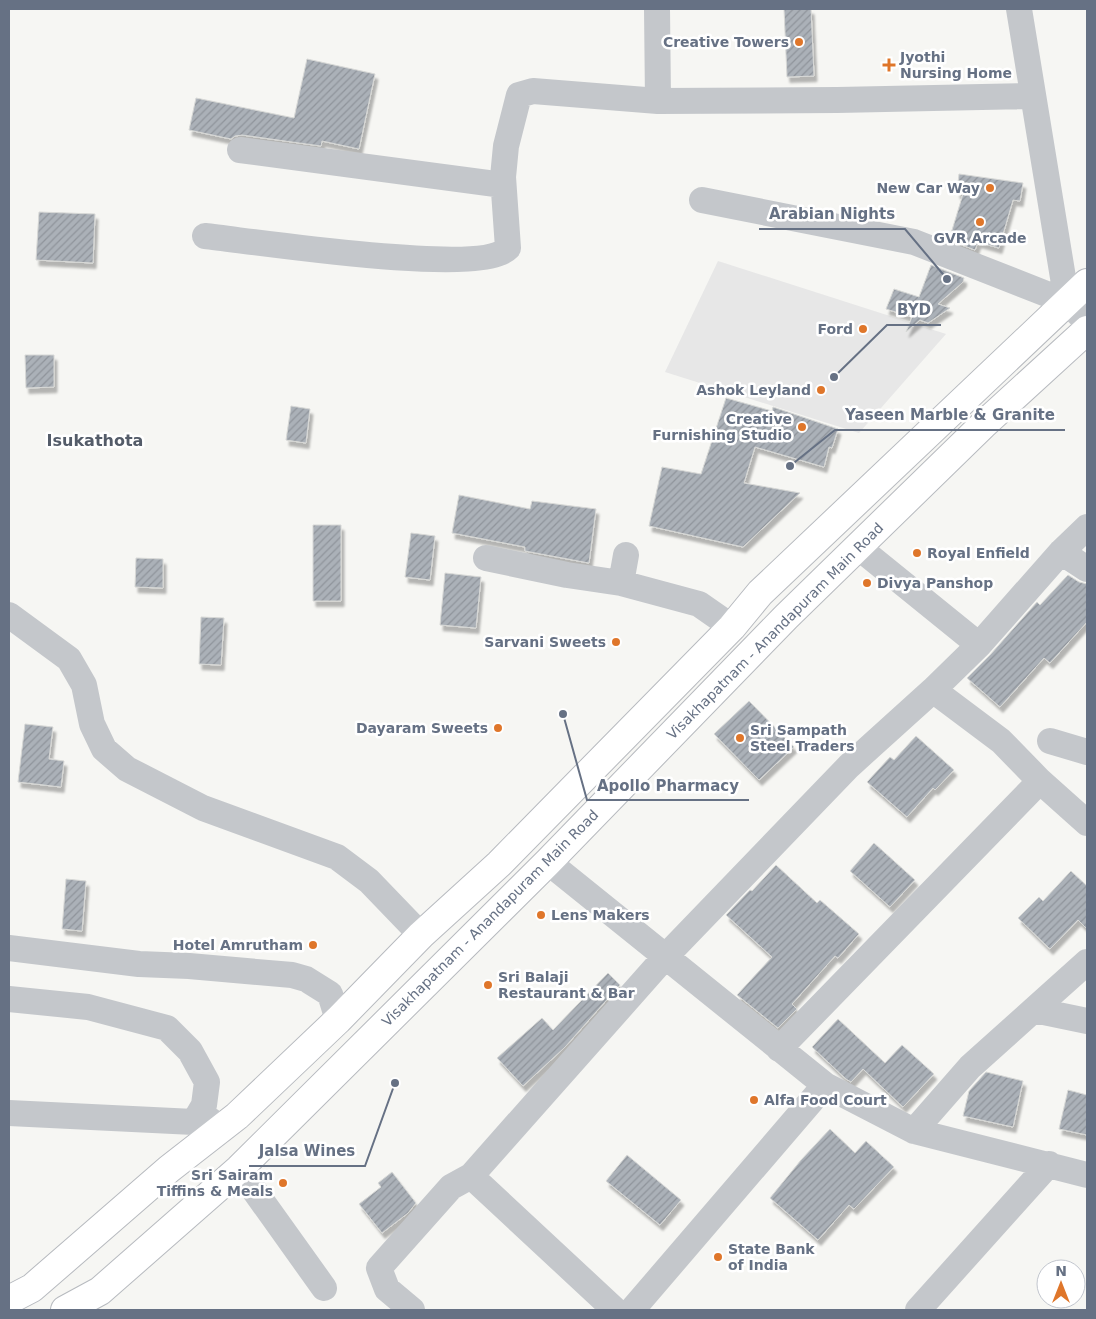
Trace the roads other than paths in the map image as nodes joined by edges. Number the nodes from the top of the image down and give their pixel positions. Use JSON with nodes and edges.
{"nodes":[{"id":1,"x":657,"y":9,"type":"edge"},
{"id":2,"x":1019,"y":9,"type":"edge"},
{"id":3,"x":1033,"y":96,"type":"junction"},
{"id":4,"x":658,"y":100,"type":"junction"},
{"id":5,"x":240,"y":150,"type":"dead end"},
{"id":6,"x":503,"y":185,"type":"junction"},
{"id":7,"x":702,"y":200,"type":"dead end"},
{"id":8,"x":205,"y":236,"type":"dead end"},
{"id":9,"x":1087,"y":283,"type":"edge"},
{"id":10,"x":1067,"y":302,"type":"junction"},
{"id":11,"x":1087,"y":322,"type":"edge"},
{"id":12,"x":1087,"y":330,"type":"edge"},
{"id":13,"x":1087,"y":527,"type":"edge"},
{"id":14,"x":858,"y":547,"type":"junction"},
{"id":15,"x":1061,"y":552,"type":"junction"},
{"id":16,"x":626,"y":555,"type":"dead end"},
{"id":17,"x":486,"y":558,"type":"dead end"},
{"id":18,"x":1087,"y":569,"type":"edge"},
{"id":19,"x":621,"y":583,"type":"junction"},
{"id":20,"x":9,"y":615,"type":"edge"},
{"id":21,"x":732,"y":627,"type":"junction"},
{"id":22,"x":979,"y":645,"type":"junction"},
{"id":23,"x":933,"y":690,"type":"junction"},
{"id":24,"x":1050,"y":741,"type":"dead end"},
{"id":25,"x":1087,"y":752,"type":"edge"},
{"id":26,"x":1040,"y":781,"type":"junction"},
{"id":27,"x":1087,"y":822,"type":"edge"},
{"id":28,"x":548,"y":862,"type":"junction"},
{"id":29,"x":421,"y":935,"type":"junction"},
{"id":30,"x":9,"y":948,"type":"edge"},
{"id":31,"x":665,"y":957,"type":"junction"},
{"id":32,"x":1087,"y":962,"type":"edge"},
{"id":33,"x":9,"y":999,"type":"edge"},
{"id":34,"x":1034,"y":1010,"type":"junction"},
{"id":35,"x":338,"y":1020,"type":"junction"},
{"id":36,"x":1087,"y":1021,"type":"edge"},
{"id":37,"x":779,"y":1049,"type":"junction"},
{"id":38,"x":825,"y":1085,"type":"junction"},
{"id":39,"x":9,"y":1114,"type":"edge"},
{"id":40,"x":237,"y":1116,"type":"junction"},
{"id":41,"x":194,"y":1122,"type":"junction"},
{"id":42,"x":914,"y":1131,"type":"junction"},
{"id":43,"x":1049,"y":1164,"type":"junction"},
{"id":44,"x":238,"y":1169,"type":"junction"},
{"id":45,"x":1087,"y":1175,"type":"edge"},
{"id":46,"x":470,"y":1176,"type":"junction"},
{"id":47,"x":324,"y":1288,"type":"dead end"},
{"id":48,"x":9,"y":1300,"type":"edge"},
{"id":49,"x":97,"y":1301,"type":"edge"},
{"id":50,"x":65,"y":1310,"type":"edge"},
{"id":51,"x":412,"y":1310,"type":"edge"},
{"id":52,"x":615,"y":1310,"type":"edge"},
{"id":53,"x":632,"y":1310,"type":"edge"},
{"id":54,"x":918,"y":1310,"type":"edge"}],
"edges":[{"from":1,"to":4,"type":"street"},
{"from":2,"to":3,"type":"street"},
{"from":3,"to":4,"type":"street"},
{"from":3,"to":10,"type":"street"},
{"from":4,"to":6,"type":"street"},
{"from":5,"to":6,"type":"street"},
{"from":6,"to":8,"type":"street"},
{"from":7,"to":10,"type":"street"},
{"from":9,"to":10,"type":"main road"},
{"from":10,"to":11,"type":"street"},
{"from":10,"to":21,"type":"main road"},
{"from":12,"to":14,"type":"main road","name":"Visakhapatnam - Anandapuram Main Road"},
{"from":13,"to":15,"type":"street"},
{"from":14,"to":22,"type":"street"},
{"from":14,"to":28,"type":"main road","name":"Visakhapatnam - Anandapuram Main Road"},
{"from":15,"to":18,"type":"street"},
{"from":15,"to":22,"type":"street"},
{"from":16,"to":19,"type":"street"},
{"from":17,"to":19,"type":"street"},
{"from":19,"to":21,"type":"street"},
{"from":20,"to":29,"type":"street"},
{"from":21,"to":29,"type":"main road"},
{"from":22,"to":23,"type":"street"},
{"from":23,"to":26,"type":"street"},
{"from":23,"to":31,"type":"street"},
{"from":24,"to":25,"type":"street"},
{"from":26,"to":27,"type":"street"},
{"from":26,"to":37,"type":"street"},
{"from":28,"to":31,"type":"street"},
{"from":28,"to":44,"type":"main road","name":"Visakhapatnam - Anandapuram Main Road"},
{"from":29,"to":35,"type":"main road"},
{"from":30,"to":35,"type":"street"},
{"from":31,"to":37,"type":"street"},
{"from":31,"to":46,"type":"street"},
{"from":32,"to":34,"type":"street"},
{"from":33,"to":41,"type":"street"},
{"from":34,"to":36,"type":"street"},
{"from":34,"to":42,"type":"street"},
{"from":35,"to":40,"type":"main road"},
{"from":37,"to":38,"type":"street"},
{"from":38,"to":42,"type":"street"},
{"from":38,"to":53,"type":"street"},
{"from":39,"to":41,"type":"street"},
{"from":40,"to":41,"type":"street"},
{"from":40,"to":48,"type":"main road"},
{"from":42,"to":43,"type":"street"},
{"from":43,"to":45,"type":"street"},
{"from":43,"to":54,"type":"street"},
{"from":44,"to":47,"type":"street"},
{"from":44,"to":49,"type":"main road","name":"Visakhapatnam - Anandapuram Main Road"},
{"from":46,"to":51,"type":"street"},
{"from":46,"to":52,"type":"street"},
{"from":49,"to":50,"type":"main road","name":"Visakhapatnam - Anandapuram Main Road"}]}
